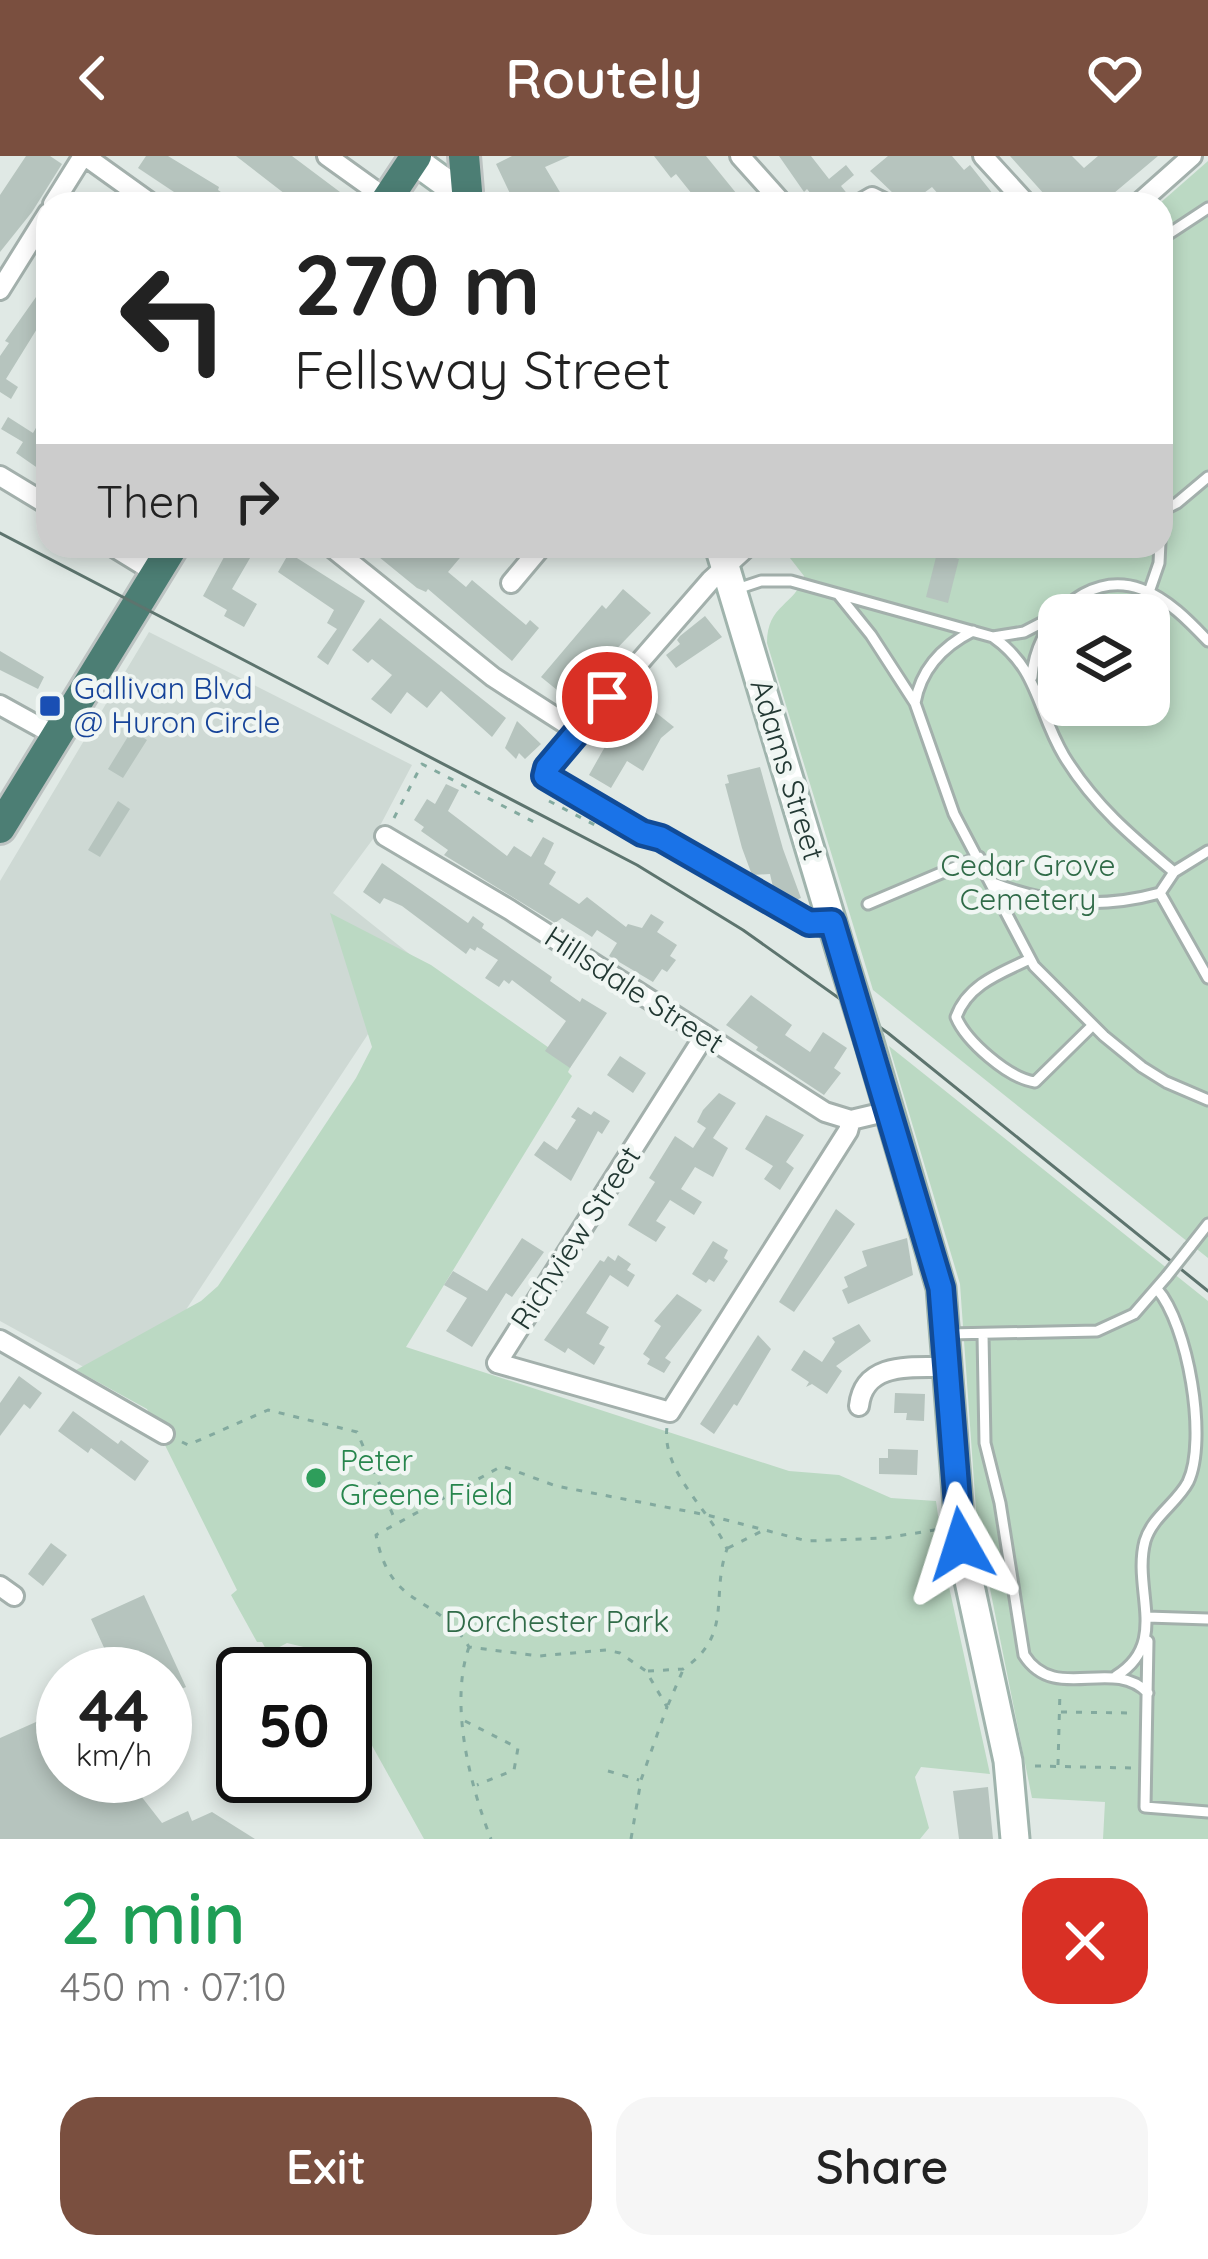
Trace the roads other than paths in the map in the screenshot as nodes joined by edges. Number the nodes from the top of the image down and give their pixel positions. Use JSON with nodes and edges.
{"nodes":[{"id":1,"x":327,"y":156,"type":"edge"},
{"id":2,"x":464,"y":156,"type":"edge"},
{"id":3,"x":740,"y":156,"type":"edge"},
{"id":4,"x":982,"y":156,"type":"edge"},
{"id":5,"x":1192,"y":156,"type":"edge"},
{"id":6,"x":424,"y":157,"type":"edge"},
{"id":7,"x":94,"y":159,"type":"edge"},
{"id":8,"x":64,"y":192,"type":"edge"},
{"id":9,"x":137,"y":192,"type":"edge"},
{"id":10,"x":374,"y":192,"type":"edge"},
{"id":11,"x":394,"y":192,"type":"edge"},
{"id":12,"x":469,"y":192,"type":"edge"},
{"id":13,"x":471,"y":192,"type":"edge"},
{"id":14,"x":772,"y":192,"type":"edge"},
{"id":15,"x":1016,"y":192,"type":"edge"},
{"id":16,"x":1152,"y":192,"type":"edge"},
{"id":17,"x":1208,"y":208,"type":"edge"},
{"id":18,"x":1173,"y":231,"type":"edge"},
{"id":19,"x":36,"y":232,"type":"edge"},
{"id":20,"x":0,"y":290,"type":"edge"},
{"id":21,"x":0,"y":476,"type":"edge"},
{"id":22,"x":1208,"y":477,"type":"edge"},
{"id":23,"x":36,"y":494,"type":"edge"},
{"id":24,"x":1173,"y":505,"type":"edge"},
{"id":25,"x":132,"y":558,"type":"edge"},
{"id":26,"x":165,"y":558,"type":"edge"},
{"id":27,"x":345,"y":558,"type":"edge"},
{"id":28,"x":532,"y":558,"type":"edge"},
{"id":29,"x":1160,"y":558,"type":"edge"},
{"id":30,"x":726,"y":567,"type":"edge"},
{"id":31,"x":156,"y":573,"type":"junction"},
{"id":32,"x":511,"y":583,"type":"dead end"},
{"id":33,"x":1149,"y":592,"type":"junction"},
{"id":34,"x":1088,"y":594,"type":"edge"},
{"id":35,"x":838,"y":595,"type":"junction"},
{"id":36,"x":1038,"y":625,"type":"edge"},
{"id":37,"x":973,"y":631,"type":"junction"},
{"id":38,"x":993,"y":637,"type":"junction"},
{"id":39,"x":1208,"y":641,"type":"edge"},
{"id":40,"x":1038,"y":647,"type":"edge"},
{"id":41,"x":1032,"y":677,"type":"junction"},
{"id":42,"x":915,"y":703,"type":"junction"},
{"id":43,"x":0,"y":705,"type":"edge"},
{"id":44,"x":577,"y":730,"type":"junction"},
{"id":45,"x":56,"y":736,"type":"junction"},
{"id":46,"x":0,"y":827,"type":"edge"},
{"id":47,"x":385,"y":836,"type":"road end"},
{"id":48,"x":1208,"y":851,"type":"edge"},
{"id":49,"x":979,"y":857,"type":"junction"},
{"id":50,"x":1174,"y":872,"type":"junction"},
{"id":51,"x":994,"y":883,"type":"junction"},
{"id":52,"x":1160,"y":893,"type":"junction"},
{"id":53,"x":868,"y":904,"type":"dead end"},
{"id":54,"x":832,"y":922,"type":"junction"},
{"id":55,"x":1030,"y":959,"type":"junction"},
{"id":56,"x":1208,"y":978,"type":"edge"},
{"id":57,"x":1093,"y":1025,"type":"junction"},
{"id":58,"x":706,"y":1035,"type":"junction"},
{"id":59,"x":1208,"y":1100,"type":"edge"},
{"id":60,"x":889,"y":1112,"type":"junction"},
{"id":61,"x":851,"y":1120,"type":"junction"},
{"id":62,"x":1207,"y":1226,"type":"edge"},
{"id":63,"x":1157,"y":1289,"type":"junction"},
{"id":64,"x":946,"y":1334,"type":"junction"},
{"id":65,"x":983,"y":1335,"type":"junction"},
{"id":66,"x":3,"y":1347,"type":"edge"},
{"id":67,"x":949,"y":1367,"type":"junction"},
{"id":68,"x":859,"y":1406,"type":"dead end"},
{"id":69,"x":164,"y":1434,"type":"road end"},
{"id":70,"x":1147,"y":1617,"type":"junction"},
{"id":71,"x":1208,"y":1619,"type":"edge"},
{"id":72,"x":1148,"y":1636,"type":"junction"},
{"id":73,"x":1116,"y":1676,"type":"junction"},
{"id":74,"x":1148,"y":1693,"type":"junction"},
{"id":75,"x":1208,"y":1812,"type":"edge"},
{"id":76,"x":1015,"y":1839,"type":"edge"}],
"edges":[{"from":1,"to":10,"type":"street"},
{"from":2,"to":13,"type":"highway"},
{"from":3,"to":14,"type":"street"},
{"from":4,"to":15,"type":"street"},
{"from":5,"to":16,"type":"street"},
{"from":6,"to":11,"type":"highway"},
{"from":6,"to":12,"type":"main road"},
{"from":7,"to":8,"type":"street"},
{"from":7,"to":9,"type":"street"},
{"from":17,"to":18,"type":"lane"},
{"from":19,"to":20,"type":"street"},
{"from":21,"to":23,"type":"street"},
{"from":22,"to":24,"type":"lane"},
{"from":25,"to":31,"type":"street"},
{"from":26,"to":31,"type":"highway"},
{"from":27,"to":44,"type":"street"},
{"from":28,"to":32,"type":"street"},
{"from":29,"to":33,"type":"lane"},
{"from":30,"to":35,"type":"lane"},
{"from":30,"to":44,"type":"street"},
{"from":30,"to":54,"type":"main road","name":"Adams Street"},
{"from":31,"to":45,"type":"highway"},
{"from":33,"to":34,"type":"lane"},
{"from":33,"to":39,"type":"lane"},
{"from":35,"to":37,"type":"lane"},
{"from":35,"to":42,"type":"lane"},
{"from":36,"to":38,"type":"lane"},
{"from":37,"to":38,"type":"lane"},
{"from":37,"to":42,"type":"lane"},
{"from":38,"to":41,"type":"lane"},
{"from":40,"to":41,"type":"lane"},
{"from":41,"to":50,"type":"lane"},
{"from":42,"to":49,"type":"lane"},
{"from":43,"to":45,"type":"street"},
{"from":44,"to":54,"type":"street"},
{"from":45,"to":46,"type":"highway"},
{"from":47,"to":58,"type":"street","name":"Hillsdale Street"},
{"from":48,"to":50,"type":"lane"},
{"from":49,"to":51,"type":"lane"},
{"from":49,"to":53,"type":"lane"},
{"from":50,"to":52,"type":"lane"},
{"from":51,"to":52,"type":"lane"},
{"from":51,"to":55,"type":"lane"},
{"from":52,"to":56,"type":"lane"},
{"from":54,"to":60,"type":"main road","name":"Adams Street","bridge":true},
{"from":55,"to":57,"type":"lane"},
{"from":55,"to":57,"type":"lane"},
{"from":57,"to":59,"type":"lane"},
{"from":58,"to":61,"type":"street","name":"Hillsdale Street"},
{"from":58,"to":61,"type":"street","name":"Richview Street"},
{"from":60,"to":61,"type":"street"},
{"from":60,"to":64,"type":"main road","name":"Adams Street"},
{"from":62,"to":63,"type":"lane","bridge":true},
{"from":63,"to":65,"type":"lane"},
{"from":63,"to":70,"type":"lane"},
{"from":64,"to":65,"type":"lane"},
{"from":64,"to":67,"type":"main road","name":"Adams Street"},
{"from":65,"to":73,"type":"lane"},
{"from":66,"to":69,"type":"street"},
{"from":67,"to":68,"type":"street"},
{"from":67,"to":76,"type":"main road","name":"Adams Street"},
{"from":70,"to":71,"type":"lane"},
{"from":70,"to":72,"type":"lane"},
{"from":72,"to":73,"type":"lane"},
{"from":72,"to":74,"type":"lane"},
{"from":73,"to":74,"type":"lane"},
{"from":74,"to":75,"type":"lane"}]}
